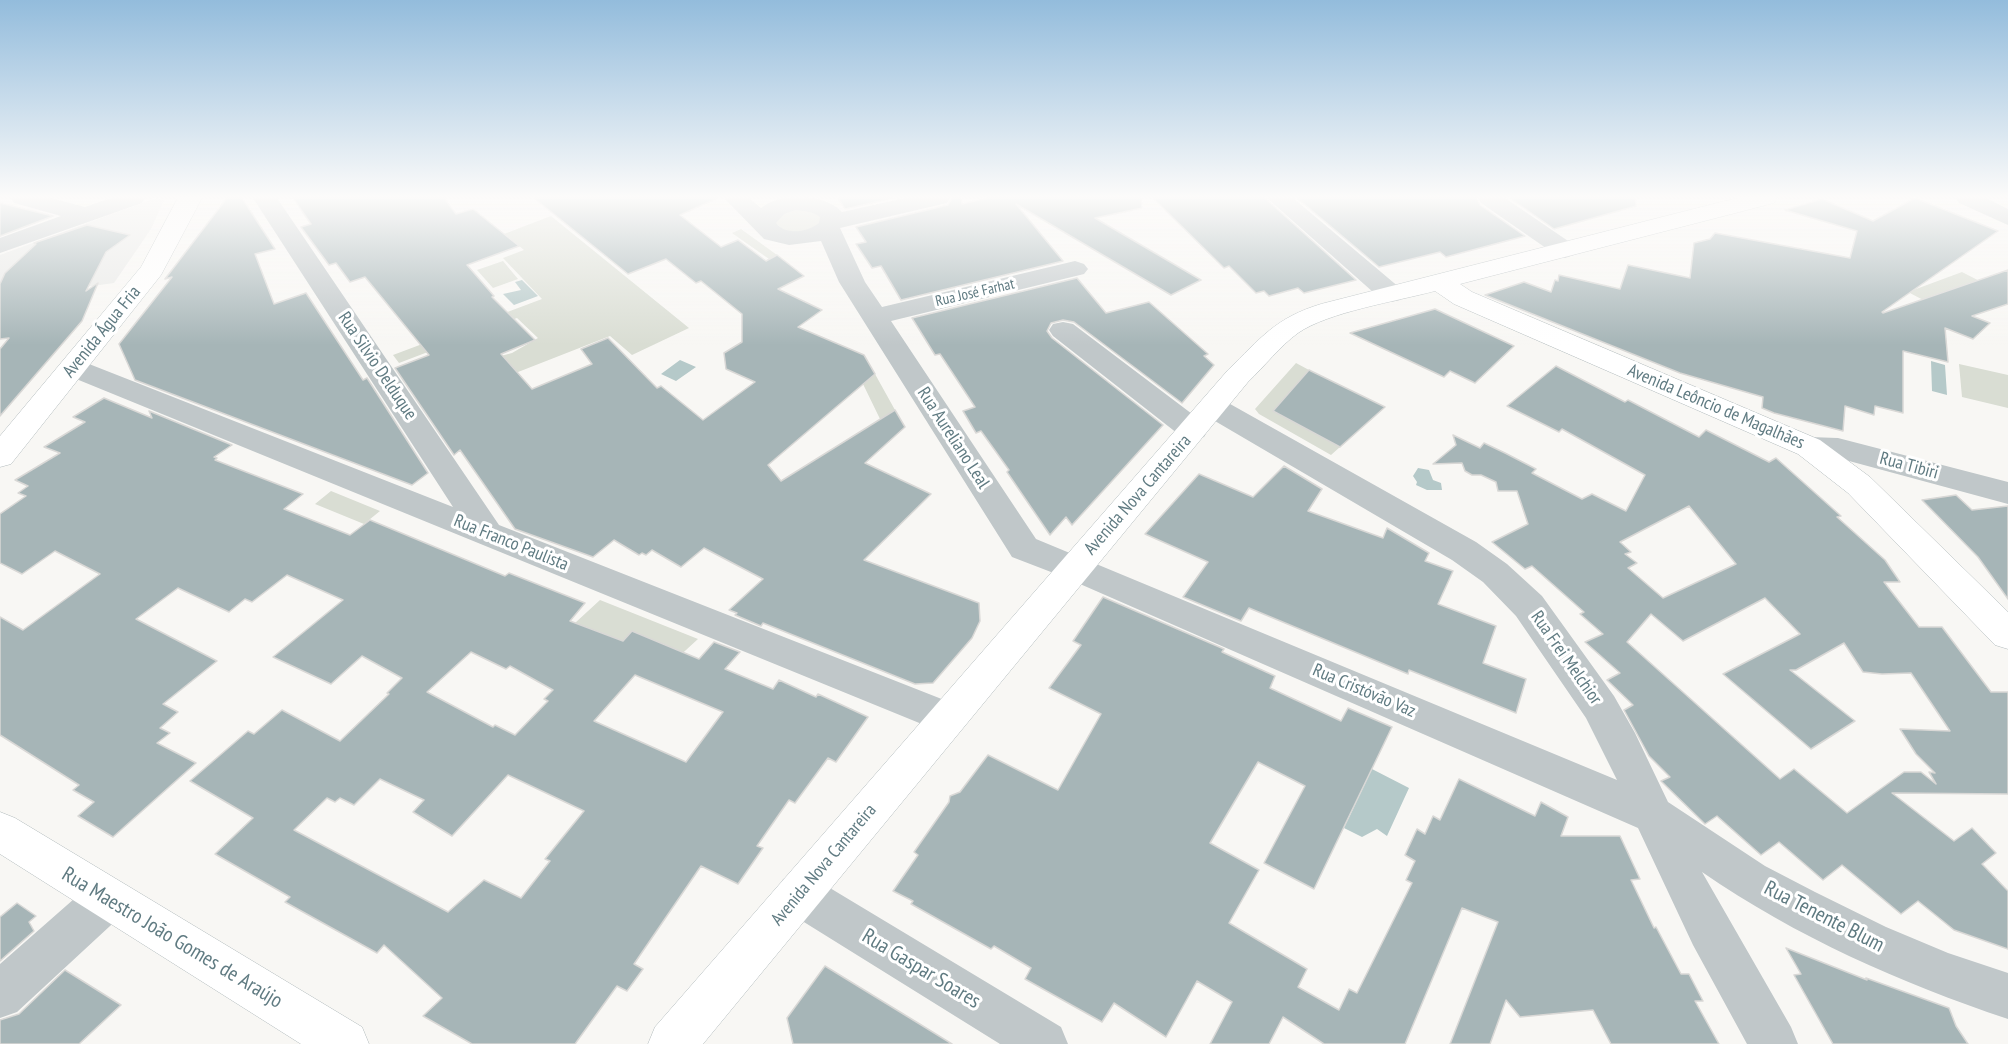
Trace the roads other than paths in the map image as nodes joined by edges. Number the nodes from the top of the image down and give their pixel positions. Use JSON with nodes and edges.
{"nodes":[{"id":1,"x":166,"y":247,"type":"edge"},
{"id":2,"x":297,"y":247,"type":"edge"},
{"id":3,"x":799,"y":247,"type":"edge"},
{"id":4,"x":838,"y":247,"type":"edge"},
{"id":5,"x":1335,"y":247,"type":"edge"},
{"id":6,"x":1559,"y":247,"type":"edge"},
{"id":7,"x":1577,"y":247,"type":"edge"},
{"id":8,"x":1564,"y":250,"type":"junction"},
{"id":9,"x":1075,"y":269,"type":"dead end"},
{"id":10,"x":852,"y":282,"type":"junction"},
{"id":11,"x":1439,"y":282,"type":"junction"},
{"id":12,"x":1391,"y":294,"type":"junction"},
{"id":13,"x":874,"y":317,"type":"junction"},
{"id":14,"x":1063,"y":330,"type":"dead end"},
{"id":15,"x":74,"y":368,"type":"junction"},
{"id":16,"x":1203,"y":419,"type":"junction"},
{"id":17,"x":1809,"y":447,"type":"junction"},
{"id":18,"x":0,"y":457,"type":"edge"},
{"id":19,"x":2008,"y":493,"type":"edge"},
{"id":20,"x":488,"y":534,"type":"junction"},
{"id":21,"x":1076,"y":568,"type":"junction"},
{"id":22,"x":2008,"y":635,"type":"edge"},
{"id":23,"x":948,"y":718,"type":"junction"},
{"id":24,"x":1652,"y":814,"type":"junction"},
{"id":25,"x":0,"y":831,"type":"edge"},
{"id":26,"x":799,"y":894,"type":"junction"},
{"id":27,"x":107,"y":899,"type":"junction"},
{"id":28,"x":0,"y":994,"type":"edge"},
{"id":29,"x":2008,"y":996,"type":"edge"},
{"id":30,"x":345,"y":1044,"type":"edge"},
{"id":31,"x":672,"y":1044,"type":"edge"},
{"id":32,"x":1044,"y":1044,"type":"edge"},
{"id":33,"x":1774,"y":1044,"type":"edge"}],
"edges":[{"from":1,"to":15,"type":"main road","name":"Avenida Água Fria"},
{"from":2,"to":20,"type":"street","name":"Rua Silvio Delduque"},
{"from":3,"to":10,"type":"street","name":"Rua Aureliano Leal"},
{"from":4,"to":10,"type":"street","name":"Rua Aureliano Leal"},
{"from":5,"to":12,"type":"street"},
{"from":6,"to":8,"type":"street"},
{"from":7,"to":8,"type":"main road","name":"Avenida Nova Cantareira"},
{"from":8,"to":11,"type":"main road","name":"Avenida Nova Cantareira"},
{"from":9,"to":13,"type":"street","name":"Rua José Farhat"},
{"from":10,"to":13,"type":"street","name":"Rua Aureliano Leal"},
{"from":11,"to":12,"type":"main road","name":"Avenida Nova Cantareira"},
{"from":11,"to":17,"type":"main road","name":"Avenida Leôncio de Magalhães"},
{"from":12,"to":16,"type":"main road","name":"Avenida Nova Cantareira"},
{"from":13,"to":21,"type":"street","name":"Rua Aureliano Leal"},
{"from":14,"to":16,"type":"street","name":"Rua Frei Melchior"},
{"from":15,"to":18,"type":"main road","name":"Avenida Água Fria"},
{"from":15,"to":20,"type":"street","name":"Rua Franco Paulista"},
{"from":16,"to":21,"type":"main road","name":"Avenida Nova Cantareira"},
{"from":16,"to":24,"type":"street","name":"Rua Frei Melchior"},
{"from":17,"to":19,"type":"street","name":"Rua Tibiri"},
{"from":17,"to":22,"type":"main road","name":"Avenida Leôncio de Magalhães"},
{"from":20,"to":23,"type":"street","name":"Rua Franco Paulista"},
{"from":21,"to":23,"type":"main road","name":"Avenida Nova Cantareira"},
{"from":21,"to":24,"type":"street","name":"Rua Cristóvão Vaz"},
{"from":23,"to":26,"type":"main road","name":"Avenida Nova Cantareira"},
{"from":24,"to":29,"type":"street","name":"Rua Tenente Blum"},
{"from":24,"to":33,"type":"street","name":"Rua Frei Melchior"},
{"from":25,"to":27,"type":"main road","name":"Rua Maestro João Gomes de Araújo"},
{"from":26,"to":31,"type":"main road","name":"Avenida Nova Cantareira"},
{"from":26,"to":32,"type":"street","name":"Rua Gaspar Soares"},
{"from":27,"to":28,"type":"street"},
{"from":27,"to":30,"type":"main road","name":"Rua Maestro João Gomes de Araújo"}]}
